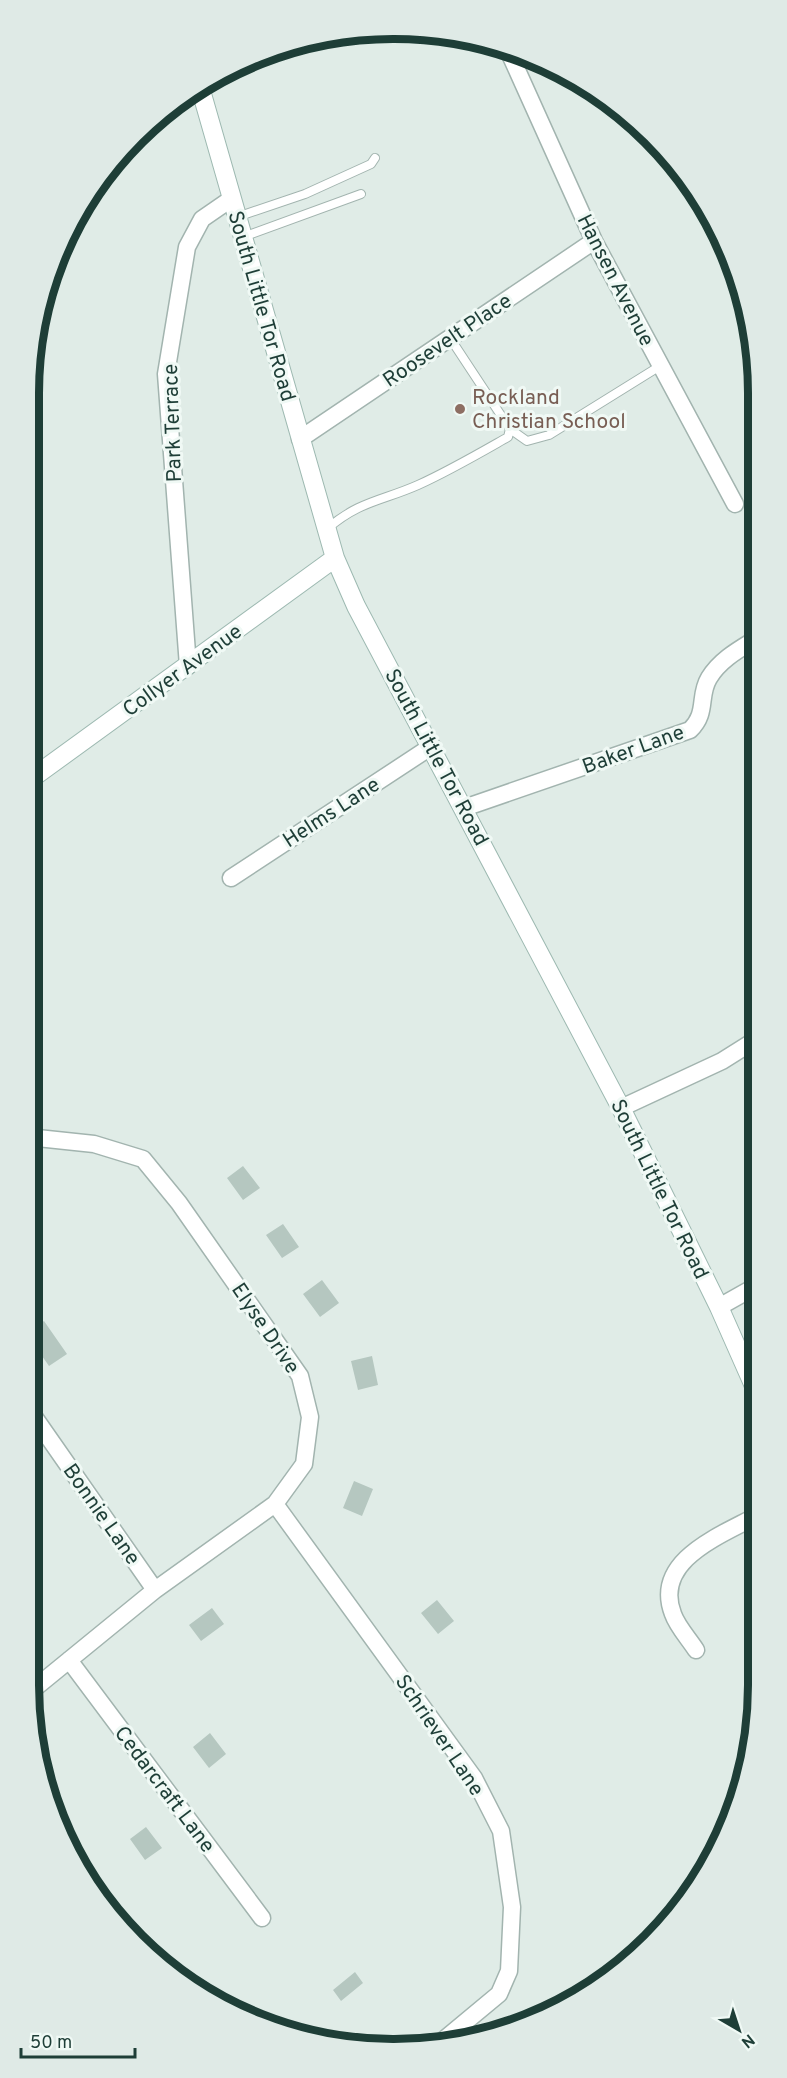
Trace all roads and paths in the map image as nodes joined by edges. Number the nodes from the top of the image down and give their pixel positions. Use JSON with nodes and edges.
{"nodes":[{"id":1,"x":513,"y":60,"type":"edge"},
{"id":2,"x":202,"y":95,"type":"edge"},
{"id":3,"x":375,"y":158,"type":"dead end"},
{"id":4,"x":362,"y":194,"type":"dead end"},
{"id":5,"x":234,"y":208,"type":"junction"},
{"id":6,"x":242,"y":237,"type":"junction"},
{"id":7,"x":594,"y":241,"type":"junction"},
{"id":8,"x":450,"y":338,"type":"junction"},
{"id":9,"x":660,"y":366,"type":"junction"},
{"id":10,"x":510,"y":429,"type":"junction"},
{"id":11,"x":300,"y":439,"type":"junction"},
{"id":12,"x":735,"y":504,"type":"dead end"},
{"id":13,"x":327,"y":529,"type":"junction"},
{"id":14,"x":335,"y":558,"type":"junction"},
{"id":15,"x":748,"y":644,"type":"edge"},
{"id":16,"x":188,"y":666,"type":"junction"},
{"id":17,"x":432,"y":746,"type":"junction"},
{"id":18,"x":39,"y":773,"type":"edge"},
{"id":19,"x":464,"y":808,"type":"junction"},
{"id":20,"x":231,"y":878,"type":"dead end"},
{"id":21,"x":748,"y":1045,"type":"edge"},
{"id":22,"x":621,"y":1108,"type":"junction"},
{"id":23,"x":39,"y":1138,"type":"edge"},
{"id":24,"x":748,"y":1291,"type":"edge"},
{"id":25,"x":719,"y":1307,"type":"junction"},
{"id":26,"x":748,"y":1372,"type":"edge"},
{"id":27,"x":39,"y":1424,"type":"edge"},
{"id":28,"x":275,"y":1504,"type":"junction"},
{"id":29,"x":748,"y":1520,"type":"edge"},
{"id":30,"x":155,"y":1590,"type":"junction"},
{"id":31,"x":696,"y":1650,"type":"dead end"},
{"id":32,"x":69,"y":1660,"type":"junction"},
{"id":33,"x":39,"y":1685,"type":"edge"},
{"id":34,"x":262,"y":1918,"type":"dead end"},
{"id":35,"x":451,"y":2034,"type":"edge"}],
"edges":[{"from":1,"to":7,"type":"street","name":"Hansen Avenue"},
{"from":2,"to":5,"type":"street","name":"South Little Tor Road"},
{"from":3,"to":5,"type":"lane"},
{"from":4,"to":6,"type":"lane"},
{"from":5,"to":6,"type":"street","name":"South Little Tor Road"},
{"from":5,"to":16,"type":"street","name":"Park Terrace"},
{"from":6,"to":11,"type":"street","name":"South Little Tor Road"},
{"from":7,"to":8,"type":"street","name":"Roosevelt Place"},
{"from":7,"to":9,"type":"street","name":"Hansen Avenue"},
{"from":8,"to":10,"type":"lane"},
{"from":8,"to":11,"type":"street","name":"Roosevelt Place"},
{"from":9,"to":10,"type":"lane"},
{"from":9,"to":12,"type":"street","name":"Hansen Avenue"},
{"from":10,"to":13,"type":"lane"},
{"from":11,"to":13,"type":"street","name":"South Little Tor Road"},
{"from":13,"to":14,"type":"street","name":"South Little Tor Road"},
{"from":14,"to":16,"type":"street","name":"Collyer Avenue"},
{"from":14,"to":17,"type":"street","name":"South Little Tor Road"},
{"from":15,"to":19,"type":"street","name":"Baker Lane"},
{"from":16,"to":18,"type":"street","name":"Collyer Avenue"},
{"from":17,"to":19,"type":"street","name":"South Little Tor Road"},
{"from":17,"to":20,"type":"street","name":"Helms Lane"},
{"from":19,"to":22,"type":"street","name":"South Little Tor Road"},
{"from":21,"to":22,"type":"street"},
{"from":22,"to":25,"type":"street","name":"South Little Tor Road"},
{"from":23,"to":28,"type":"street","name":"Elyse Drive"},
{"from":24,"to":25,"type":"street"},
{"from":25,"to":26,"type":"street","name":"South Little Tor Road"},
{"from":27,"to":30,"type":"street","name":"Bonnie Lane"},
{"from":28,"to":30,"type":"street","name":"Elyse Drive"},
{"from":28,"to":35,"type":"street","name":"Schriever Lane"},
{"from":29,"to":31,"type":"street"},
{"from":30,"to":32,"type":"street","name":"Elyse Drive"},
{"from":32,"to":33,"type":"street","name":"Elyse Drive"},
{"from":32,"to":34,"type":"street","name":"Cedarcraft Lane"}]}
